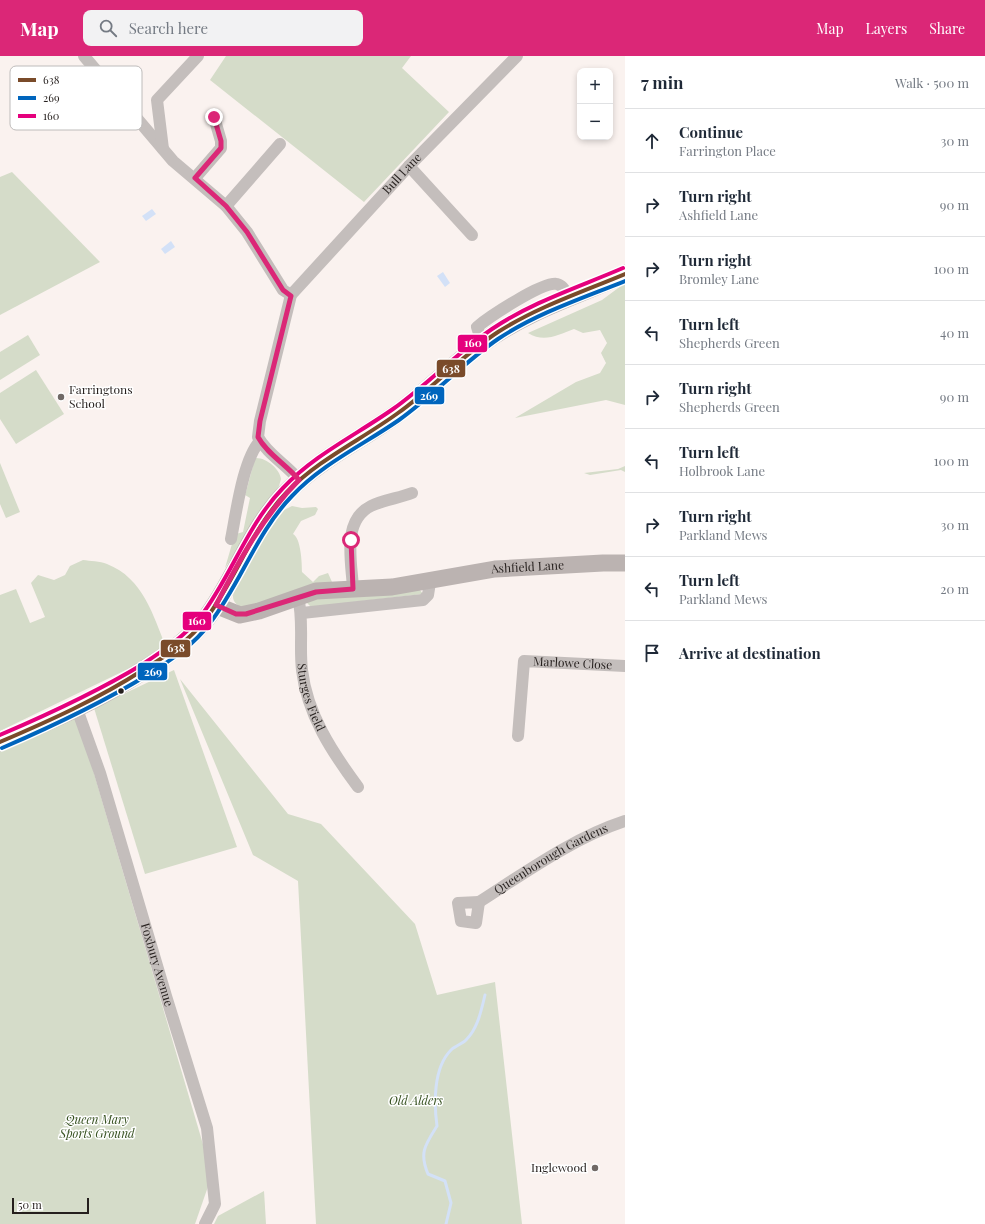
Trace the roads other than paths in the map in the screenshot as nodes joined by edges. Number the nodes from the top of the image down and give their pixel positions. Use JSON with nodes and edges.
{"nodes":[{"id":1,"x":84,"y":56,"type":"edge"},
{"id":2,"x":198,"y":56,"type":"edge"},
{"id":3,"x":517,"y":56,"type":"edge"},
{"id":4,"x":92,"y":66,"type":"edge"},
{"id":5,"x":214,"y":117,"type":"dead end"},
{"id":6,"x":142,"y":124,"type":"edge"},
{"id":7,"x":280,"y":144,"type":"dead end"},
{"id":8,"x":163,"y":149,"type":"junction"},
{"id":9,"x":409,"y":166,"type":"junction"},
{"id":10,"x":195,"y":178,"type":"junction"},
{"id":11,"x":226,"y":206,"type":"junction"},
{"id":12,"x":472,"y":235,"type":"dead end"},
{"id":13,"x":625,"y":274,"type":"edge"},
{"id":14,"x":291,"y":296,"type":"junction"},
{"id":15,"x":260,"y":441,"type":"junction"},
{"id":16,"x":299,"y":480,"type":"junction"},
{"id":17,"x":412,"y":493,"type":"dead end"},
{"id":18,"x":231,"y":539,"type":"dead end"},
{"id":19,"x":625,"y":564,"type":"edge"},
{"id":20,"x":430,"y":582,"type":"junction"},
{"id":21,"x":353,"y":589,"type":"junction"},
{"id":22,"x":216,"y":605,"type":"junction"},
{"id":23,"x":300,"y":605,"type":"junction"},
{"id":24,"x":625,"y":666,"type":"edge"},
{"id":25,"x":77,"y":709,"type":"junction"},
{"id":26,"x":518,"y":736,"type":"dead end"},
{"id":27,"x":0,"y":742,"type":"edge"},
{"id":28,"x":358,"y":787,"type":"dead end"},
{"id":29,"x":625,"y":821,"type":"edge"},
{"id":30,"x":479,"y":902,"type":"dead end"},
{"id":31,"x":206,"y":1224,"type":"edge"}],
"edges":[{"from":1,"to":4,"type":"street"},
{"from":2,"to":8,"type":"street"},
{"from":3,"to":9,"type":"street","name":"Bull Lane"},
{"from":5,"to":10,"type":"street"},
{"from":6,"to":8,"type":"street"},
{"from":7,"to":11,"type":"street"},
{"from":8,"to":10,"type":"street"},
{"from":9,"to":12,"type":"street"},
{"from":9,"to":14,"type":"street","name":"Bull Lane"},
{"from":10,"to":11,"type":"street"},
{"from":11,"to":14,"type":"street"},
{"from":13,"to":16,"type":"main road"},
{"from":14,"to":15,"type":"street"},
{"from":15,"to":16,"type":"street"},
{"from":15,"to":18,"type":"street"},
{"from":16,"to":22,"type":"main road"},
{"from":17,"to":21,"type":"street"},
{"from":19,"to":20,"type":"street","name":"Ashfield Lane"},
{"from":20,"to":21,"type":"street","name":"Ashfield Lane"},
{"from":20,"to":23,"type":"street","name":"Ashfield Lane"},
{"from":21,"to":23,"type":"street","name":"Ashfield Lane"},
{"from":22,"to":23,"type":"street","name":"Ashfield Lane"},
{"from":22,"to":25,"type":"main road"},
{"from":23,"to":28,"type":"street","name":"Sturges Field"},
{"from":24,"to":26,"type":"street","name":"Marlowe Close"},
{"from":25,"to":27,"type":"main road"},
{"from":25,"to":31,"type":"street","name":"Foxbury Avenue"},
{"from":29,"to":30,"type":"street","name":"Queenborough Gardens"}]}
